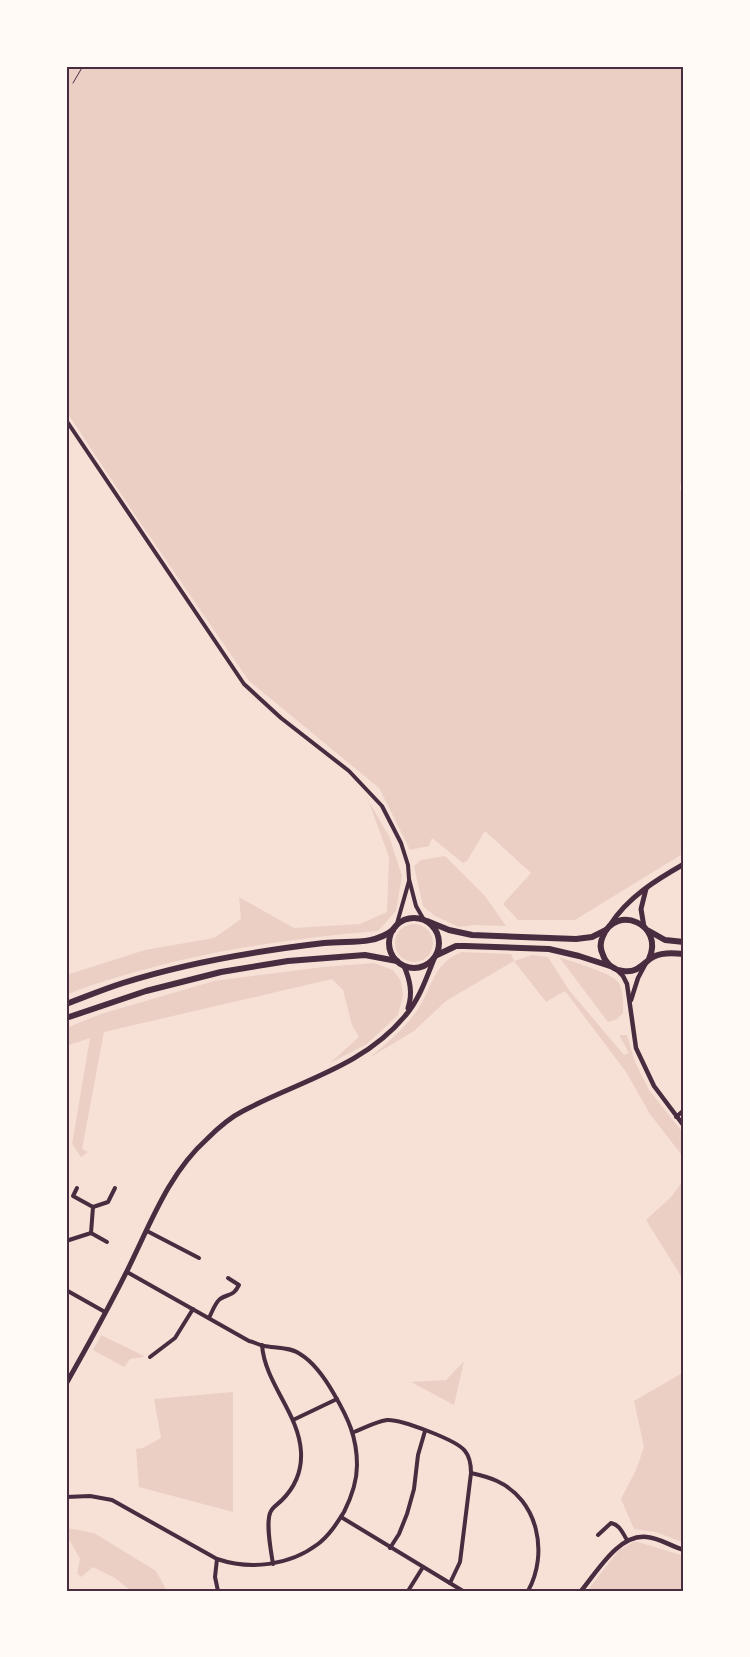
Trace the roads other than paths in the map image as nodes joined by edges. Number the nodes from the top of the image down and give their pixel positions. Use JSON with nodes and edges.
{"nodes":[{"id":1,"x":66,"y":420,"type":"edge"},
{"id":2,"x":684,"y":864,"type":"edge"},
{"id":3,"x":409,"y":879,"type":"junction"},
{"id":4,"x":646,"y":889,"type":"junction"},
{"id":5,"x":425,"y":921,"type":"junction"},
{"id":6,"x":395,"y":928,"type":"junction"},
{"id":7,"x":608,"y":928,"type":"junction"},
{"id":8,"x":645,"y":928,"type":"junction"},
{"id":9,"x":684,"y":942,"type":"edge"},
{"id":10,"x":684,"y":954,"type":"edge"},
{"id":11,"x":435,"y":957,"type":"junction"},
{"id":12,"x":648,"y":960,"type":"junction"},
{"id":13,"x":397,"y":961,"type":"junction"},
{"id":14,"x":404,"y":966,"type":"junction"},
{"id":15,"x":612,"y":967,"type":"junction"},
{"id":16,"x":630,"y":1003,"type":"junction"},
{"id":17,"x":66,"y":1004,"type":"edge"},
{"id":18,"x":406,"y":1016,"type":"junction"},
{"id":19,"x":66,"y":1018,"type":"edge"},
{"id":20,"x":684,"y":1110,"type":"edge"},
{"id":21,"x":676,"y":1117,"type":"junction"},
{"id":22,"x":684,"y":1126,"type":"edge"},
{"id":23,"x":77,"y":1188,"type":"dead end"},
{"id":24,"x":115,"y":1188,"type":"dead end"},
{"id":25,"x":93,"y":1207,"type":"junction"},
{"id":26,"x":147,"y":1231,"type":"junction"},
{"id":27,"x":90,"y":1233,"type":"junction"},
{"id":28,"x":66,"y":1241,"type":"edge"},
{"id":29,"x":107,"y":1242,"type":"dead end"},
{"id":30,"x":199,"y":1258,"type":"dead end"},
{"id":31,"x":126,"y":1272,"type":"junction"},
{"id":32,"x":228,"y":1278,"type":"dead end"},
{"id":33,"x":66,"y":1290,"type":"edge"},
{"id":34,"x":193,"y":1309,"type":"junction"},
{"id":35,"x":105,"y":1312,"type":"junction"},
{"id":36,"x":209,"y":1318,"type":"junction"},
{"id":37,"x":262,"y":1345,"type":"junction"},
{"id":38,"x":150,"y":1356,"type":"dead end"},
{"id":39,"x":66,"y":1384,"type":"edge"},
{"id":40,"x":337,"y":1399,"type":"junction"},
{"id":41,"x":292,"y":1420,"type":"junction"},
{"id":42,"x":425,"y":1431,"type":"junction"},
{"id":43,"x":354,"y":1432,"type":"junction"},
{"id":44,"x":472,"y":1473,"type":"junction"},
{"id":45,"x":66,"y":1497,"type":"edge"},
{"id":46,"x":341,"y":1517,"type":"junction"},
{"id":47,"x":598,"y":1535,"type":"dead end"},
{"id":48,"x":626,"y":1540,"type":"junction"},
{"id":49,"x":390,"y":1548,"type":"junction"},
{"id":50,"x":684,"y":1550,"type":"edge"},
{"id":51,"x":217,"y":1560,"type":"junction"},
{"id":52,"x":273,"y":1564,"type":"junction"},
{"id":53,"x":423,"y":1568,"type":"junction"},
{"id":54,"x":450,"y":1583,"type":"junction"},
{"id":55,"x":218,"y":1591,"type":"edge"},
{"id":56,"x":408,"y":1591,"type":"edge"},
{"id":57,"x":462,"y":1591,"type":"edge"},
{"id":58,"x":528,"y":1591,"type":"edge"},
{"id":59,"x":581,"y":1591,"type":"edge"}],
"edges":[{"from":1,"to":3,"type":"street"},
{"from":2,"to":4,"type":"main road"},
{"from":3,"to":5,"type":"street"},
{"from":3,"to":6,"type":"street"},
{"from":4,"to":7,"type":"main road"},
{"from":4,"to":8,"type":"main road"},
{"from":5,"to":6,"type":"highway"},
{"from":5,"to":7,"type":"highway"},
{"from":5,"to":11,"type":"highway"},
{"from":6,"to":13,"type":"highway"},
{"from":6,"to":17,"type":"highway"},
{"from":7,"to":8,"type":"highway"},
{"from":7,"to":15,"type":"highway"},
{"from":8,"to":9,"type":"highway"},
{"from":8,"to":12,"type":"highway"},
{"from":10,"to":12,"type":"highway"},
{"from":11,"to":14,"type":"highway"},
{"from":11,"to":15,"type":"highway"},
{"from":11,"to":18,"type":"main road"},
{"from":12,"to":15,"type":"highway"},
{"from":12,"to":16,"type":"street"},
{"from":13,"to":14,"type":"highway"},
{"from":13,"to":19,"type":"highway"},
{"from":14,"to":18,"type":"main road"},
{"from":15,"to":16,"type":"street"},
{"from":16,"to":21,"type":"street"},
{"from":18,"to":26,"type":"main road"},
{"from":20,"to":21,"type":"street"},
{"from":21,"to":22,"type":"street"},
{"from":23,"to":25,"type":"street"},
{"from":24,"to":25,"type":"street"},
{"from":25,"to":27,"type":"street"},
{"from":26,"to":30,"type":"street"},
{"from":26,"to":31,"type":"main road"},
{"from":27,"to":28,"type":"street"},
{"from":27,"to":29,"type":"street"},
{"from":31,"to":34,"type":"street"},
{"from":31,"to":35,"type":"main road"},
{"from":32,"to":36,"type":"street"},
{"from":33,"to":35,"type":"street"},
{"from":34,"to":36,"type":"street"},
{"from":34,"to":38,"type":"street"},
{"from":35,"to":39,"type":"main road"},
{"from":36,"to":37,"type":"street"},
{"from":37,"to":40,"type":"street"},
{"from":37,"to":41,"type":"street"},
{"from":40,"to":41,"type":"street"},
{"from":40,"to":43,"type":"street"},
{"from":41,"to":52,"type":"street"},
{"from":42,"to":43,"type":"street"},
{"from":42,"to":44,"type":"street"},
{"from":42,"to":49,"type":"street"},
{"from":43,"to":46,"type":"street"},
{"from":44,"to":54,"type":"street"},
{"from":44,"to":58,"type":"street"},
{"from":45,"to":51,"type":"street"},
{"from":46,"to":49,"type":"street"},
{"from":46,"to":52,"type":"street"},
{"from":47,"to":48,"type":"street"},
{"from":48,"to":50,"type":"street"},
{"from":48,"to":59,"type":"street"},
{"from":49,"to":53,"type":"street"},
{"from":51,"to":52,"type":"street"},
{"from":51,"to":55,"type":"street"},
{"from":53,"to":54,"type":"street"},
{"from":53,"to":56,"type":"street"},
{"from":54,"to":57,"type":"street"}]}
